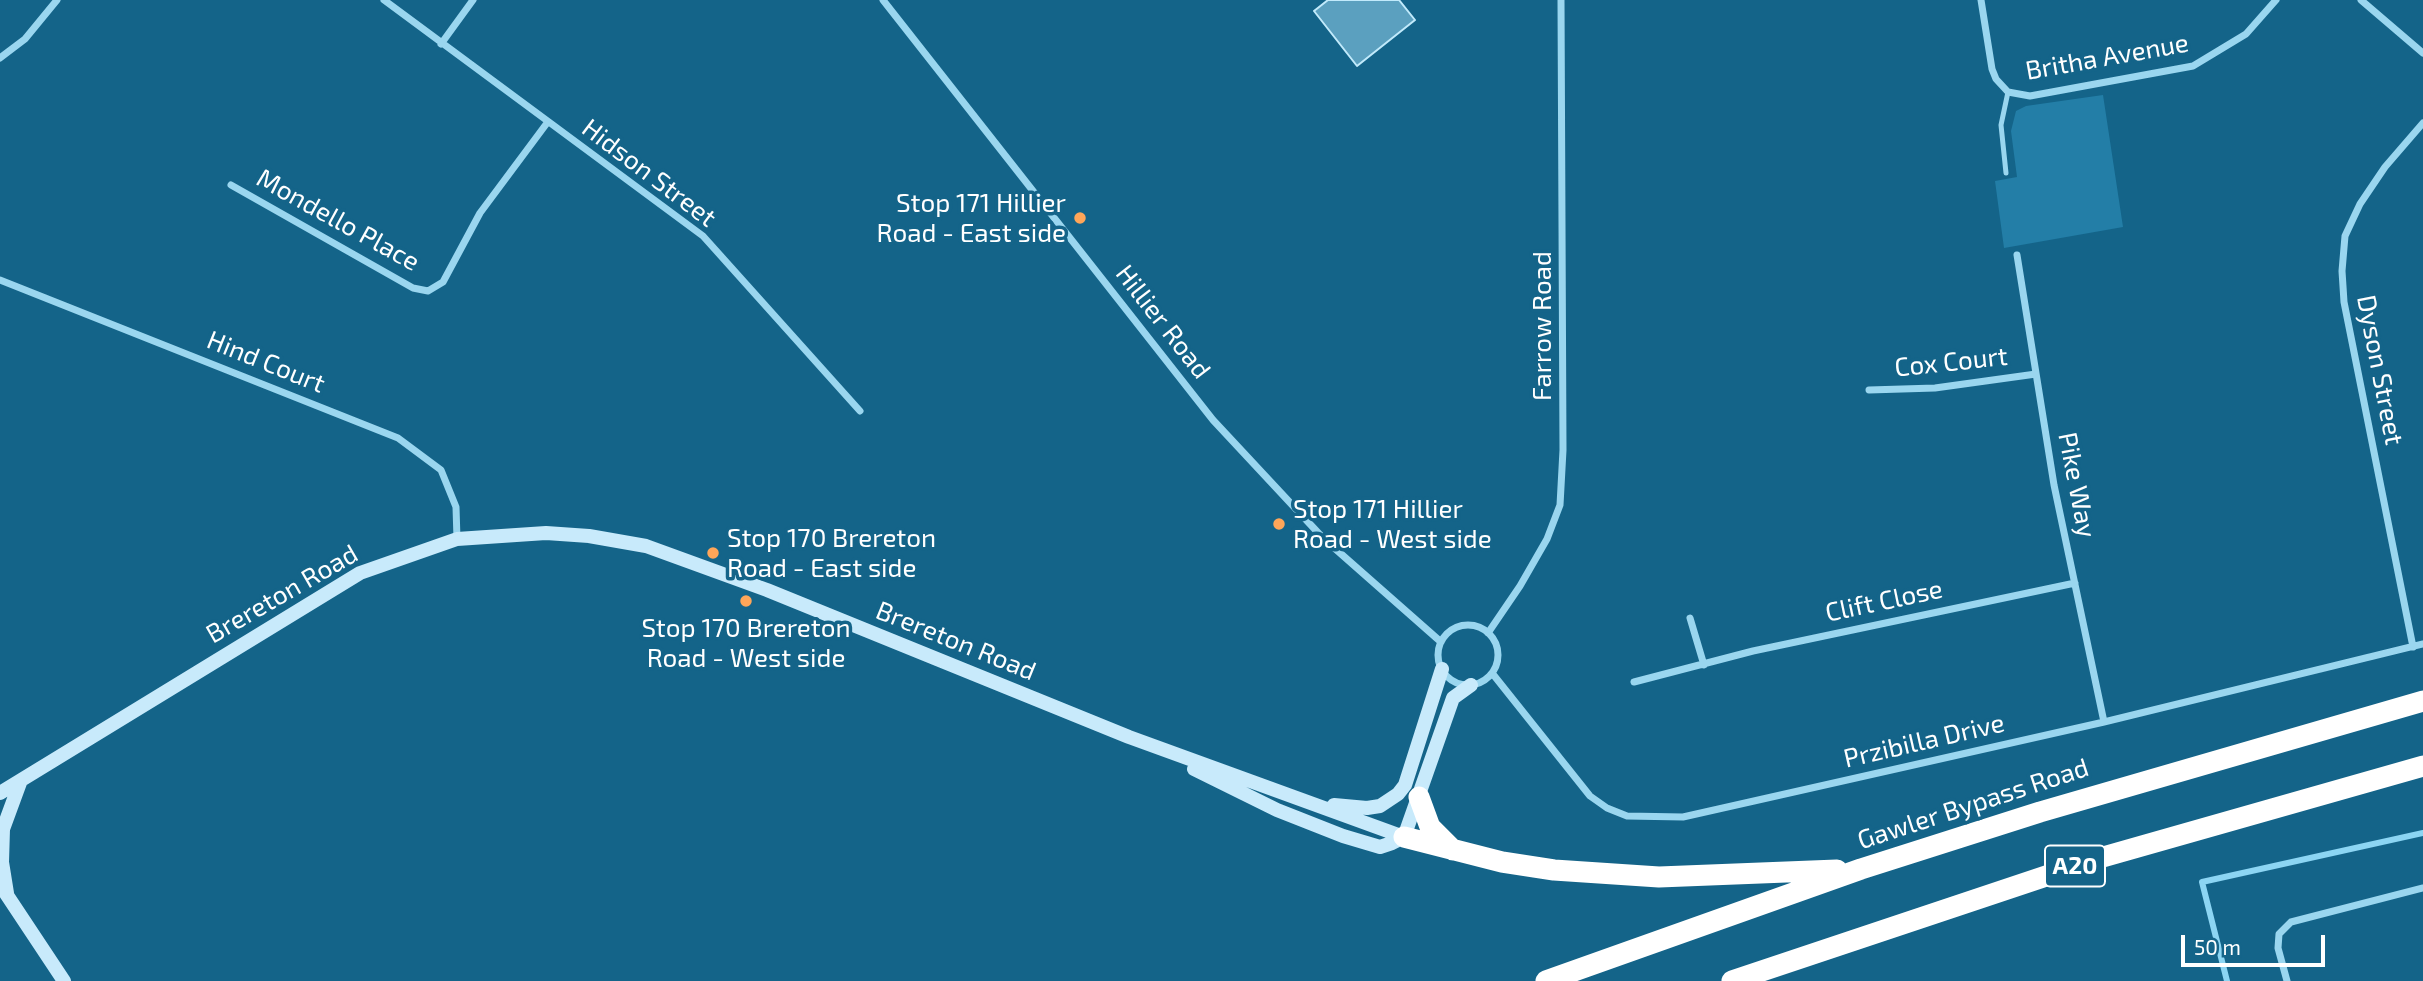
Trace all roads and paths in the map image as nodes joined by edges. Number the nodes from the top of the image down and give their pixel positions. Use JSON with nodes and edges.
{"nodes":[{"id":1,"x":57,"y":0,"type":"edge"},
{"id":2,"x":384,"y":0,"type":"edge"},
{"id":3,"x":473,"y":0,"type":"edge"},
{"id":4,"x":883,"y":0,"type":"edge"},
{"id":5,"x":1560,"y":0,"type":"edge"},
{"id":6,"x":1981,"y":0,"type":"edge"},
{"id":7,"x":2276,"y":0,"type":"edge"},
{"id":8,"x":2361,"y":0,"type":"edge"},
{"id":9,"x":441,"y":44,"type":"junction"},
{"id":10,"x":2423,"y":53,"type":"edge"},
{"id":11,"x":0,"y":58,"type":"edge"},
{"id":12,"x":2008,"y":92,"type":"junction"},
{"id":13,"x":2423,"y":122,"type":"edge"},
{"id":14,"x":547,"y":123,"type":"junction"},
{"id":15,"x":2006,"y":173,"type":"dead end"},
{"id":16,"x":231,"y":185,"type":"dead end"},
{"id":17,"x":2018,"y":255,"type":"dead end"},
{"id":18,"x":0,"y":280,"type":"edge"},
{"id":19,"x":2036,"y":374,"type":"junction"},
{"id":20,"x":1869,"y":390,"type":"dead end"},
{"id":21,"x":860,"y":411,"type":"dead end"},
{"id":22,"x":457,"y":539,"type":"junction"},
{"id":23,"x":2075,"y":583,"type":"junction"},
{"id":24,"x":1690,"y":618,"type":"dead end"},
{"id":25,"x":1488,"y":633,"type":"junction"},
{"id":26,"x":1441,"y":642,"type":"junction"},
{"id":27,"x":2423,"y":644,"type":"edge"},
{"id":28,"x":2413,"y":647,"type":"junction"},
{"id":29,"x":1704,"y":665,"type":"junction"},
{"id":30,"x":1442,"y":669,"type":"junction"},
{"id":31,"x":1492,"y":673,"type":"junction"},
{"id":32,"x":1634,"y":682,"type":"dead end"},
{"id":33,"x":1471,"y":685,"type":"junction"},
{"id":34,"x":2423,"y":701,"type":"edge"},
{"id":35,"x":2104,"y":722,"type":"junction"},
{"id":36,"x":1129,"y":737,"type":"junction"},
{"id":37,"x":2423,"y":765,"type":"edge"},
{"id":38,"x":21,"y":780,"type":"junction"},
{"id":39,"x":0,"y":783,"type":"edge"},
{"id":40,"x":0,"y":793,"type":"edge"},
{"id":41,"x":1419,"y":797,"type":"junction"},
{"id":42,"x":1298,"y":799,"type":"junction"},
{"id":43,"x":1404,"y":837,"type":"junction"},
{"id":44,"x":1454,"y":850,"type":"junction"},
{"id":45,"x":1861,"y":869,"type":"junction"},
{"id":46,"x":2423,"y":888,"type":"edge"},
{"id":47,"x":3,"y":889,"type":"edge"},
{"id":48,"x":64,"y":981,"type":"edge"},
{"id":49,"x":1546,"y":981,"type":"edge"},
{"id":50,"x":1732,"y":981,"type":"edge"},
{"id":51,"x":2287,"y":981,"type":"edge"}],
"edges":[{"from":1,"to":11,"type":"street"},
{"from":2,"to":9,"type":"street","name":"Hidson Street"},
{"from":3,"to":9,"type":"street"},
{"from":4,"to":26,"type":"street","name":"Hillier Road"},
{"from":5,"to":25,"type":"street","name":"Farrow Road"},
{"from":6,"to":12,"type":"street","name":"Britha Avenue"},
{"from":7,"to":12,"type":"street","name":"Britha Avenue"},
{"from":8,"to":10,"type":"street"},
{"from":9,"to":14,"type":"street","name":"Hidson Street"},
{"from":12,"to":15,"type":"lane","name":"Britha Avenue"},
{"from":13,"to":28,"type":"street","name":"Dyson Street"},
{"from":14,"to":16,"type":"street","name":"Mondello Place"},
{"from":14,"to":21,"type":"street","name":"Hidson Street"},
{"from":17,"to":19,"type":"street","name":"Pike Way"},
{"from":18,"to":22,"type":"street","name":"Hind Court"},
{"from":19,"to":20,"type":"street","name":"Cox Court"},
{"from":19,"to":23,"type":"street","name":"Pike Way"},
{"from":22,"to":36,"type":"street","name":"Brereton Road"},
{"from":22,"to":38,"type":"street","name":"Brereton Road"},
{"from":23,"to":29,"type":"street","name":"Clift Close"},
{"from":23,"to":35,"type":"street","name":"Pike Way"},
{"from":24,"to":29,"type":"street"},
{"from":25,"to":26,"type":"street"},
{"from":25,"to":31,"type":"street"},
{"from":26,"to":30,"type":"street"},
{"from":27,"to":28,"type":"street","name":"Przibilla Drive"},
{"from":28,"to":35,"type":"street","name":"Przibilla Drive"},
{"from":29,"to":32,"type":"street","name":"Clift Close"},
{"from":30,"to":33,"type":"street"},
{"from":30,"to":42,"type":"street","name":"Brereton Road"},
{"from":31,"to":33,"type":"street"},
{"from":31,"to":35,"type":"street","name":"Przibilla Drive"},
{"from":33,"to":41,"type":"street"},
{"from":34,"to":45,"type":"highway","name":"Gawler Bypass Road","number":"A20"},
{"from":36,"to":42,"type":"street","name":"Brereton Road"},
{"from":36,"to":43,"type":"street","name":"Brereton Road"},
{"from":37,"to":50,"type":"highway","number":"A20"},
{"from":38,"to":39,"type":"street"},
{"from":38,"to":40,"type":"street","name":"Brereton Road"},
{"from":38,"to":47,"type":"street"},
{"from":41,"to":43,"type":"street"},
{"from":41,"to":44,"type":"highway"},
{"from":42,"to":43,"type":"street","name":"Brereton Road"},
{"from":43,"to":44,"type":"highway"},
{"from":44,"to":45,"type":"highway"},
{"from":45,"to":49,"type":"highway","name":"Gawler Bypass Road","number":"A20"},
{"from":46,"to":51,"type":"street"},
{"from":47,"to":48,"type":"street"}]}
